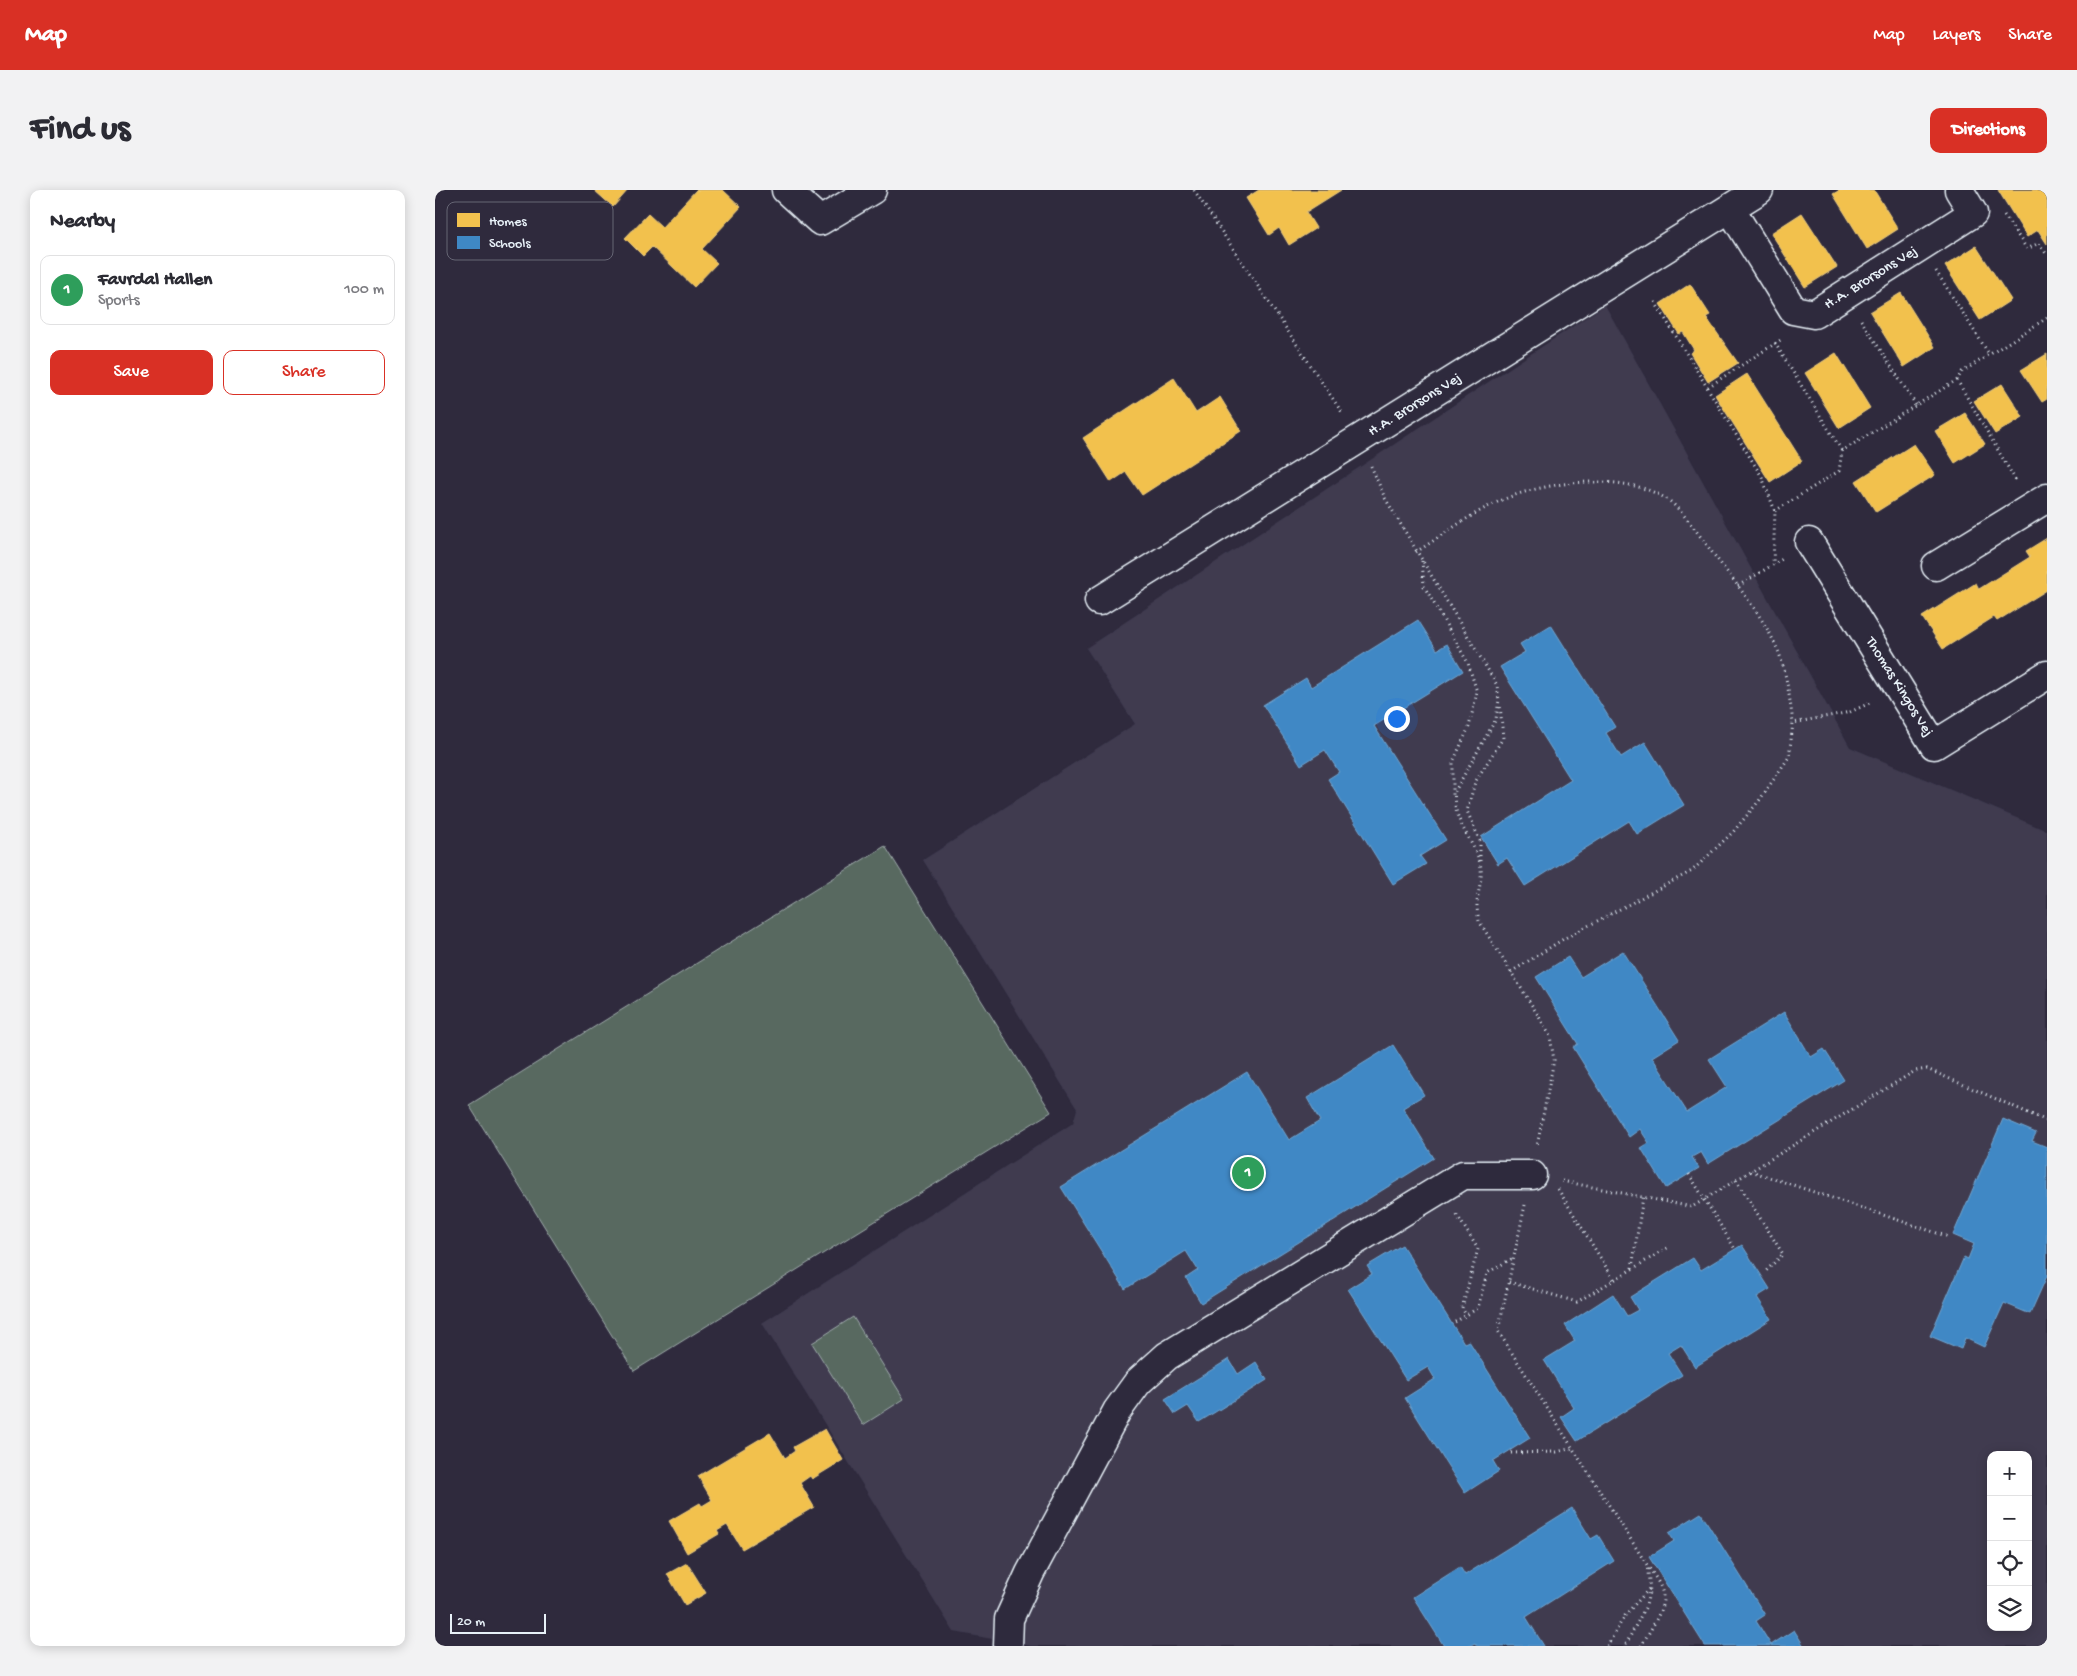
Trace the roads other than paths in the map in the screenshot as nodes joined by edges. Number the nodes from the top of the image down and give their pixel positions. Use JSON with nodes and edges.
{"nodes":[{"id":1,"x":786,"y":190,"type":"edge"},
{"id":2,"x":872,"y":190,"type":"edge"},
{"id":3,"x":1759,"y":190,"type":"edge"},
{"id":4,"x":1959,"y":190,"type":"edge"},
{"id":5,"x":1730,"y":208,"type":"junction"},
{"id":6,"x":2039,"y":503,"type":"edge"},
{"id":7,"x":1809,"y":542,"type":"road end"},
{"id":8,"x":1936,"y":566,"type":"dead end"},
{"id":9,"x":1099,"y":602,"type":"dead end"},
{"id":10,"x":2047,"y":675,"type":"edge"},
{"id":11,"x":1542,"y":1177,"type":"road end"},
{"id":12,"x":1008,"y":1646,"type":"edge"}],
"edges":[{"from":1,"to":2,"type":"street"},
{"from":3,"to":5,"type":"street","name":"H.A. Brorsons Vej"},
{"from":4,"to":5,"type":"street","name":"H.A. Brorsons Vej"},
{"from":5,"to":9,"type":"street","name":"H.A. Brorsons Vej"},
{"from":6,"to":8,"type":"street"},
{"from":7,"to":10,"type":"street","name":"Thomas Kingos Vej"},
{"from":11,"to":12,"type":"street"}]}
